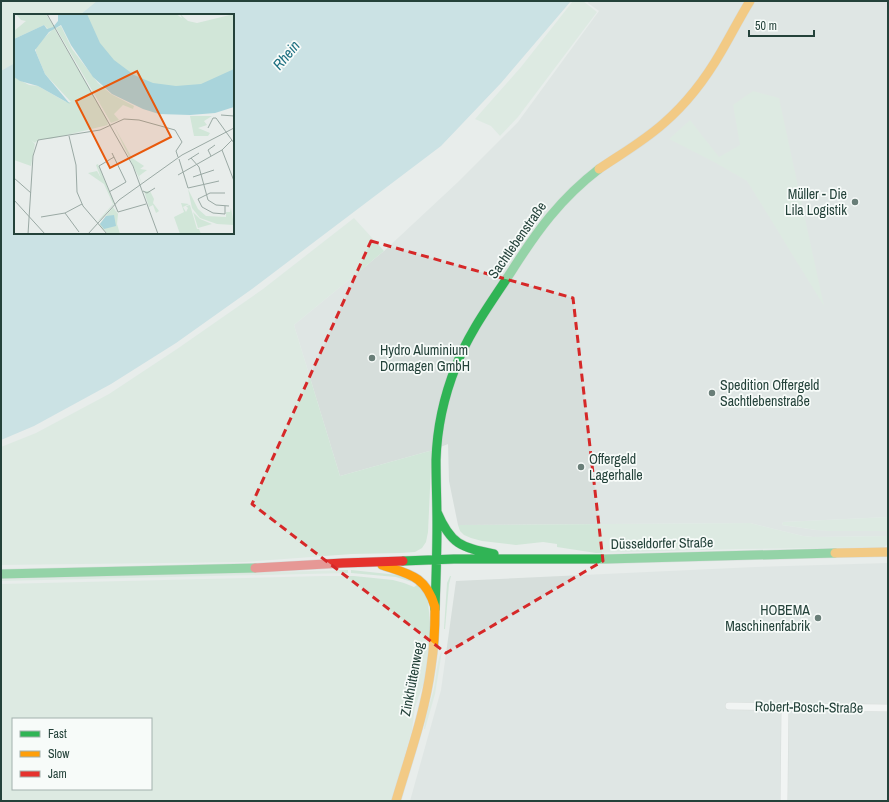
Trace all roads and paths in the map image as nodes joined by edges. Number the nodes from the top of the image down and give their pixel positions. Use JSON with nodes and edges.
{"nodes":[{"id":1,"x":750,"y":1,"type":"edge"},
{"id":2,"x":437,"y":512,"type":"junction"},
{"id":3,"x":888,"y":552,"type":"edge"},
{"id":4,"x":509,"y":559,"type":"junction"},
{"id":5,"x":436,"y":560,"type":"junction"},
{"id":6,"x":371,"y":562,"type":"junction"},
{"id":7,"x":1,"y":574,"type":"edge"},
{"id":8,"x":435,"y":607,"type":"junction"},
{"id":9,"x":729,"y":706,"type":"dead end"},
{"id":10,"x":785,"y":707,"type":"junction"},
{"id":11,"x":888,"y":708,"type":"edge"},
{"id":12,"x":396,"y":801,"type":"edge"},
{"id":13,"x":784,"y":801,"type":"edge"}],
"edges":[{"from":1,"to":2,"type":"main road","name":"Sachtlebenstraße"},
{"from":2,"to":4,"type":"main road"},
{"from":2,"to":5,"type":"main road","name":"Sachtlebenstraße"},
{"from":3,"to":4,"type":"main road","name":"Düsseldorfer Straße"},
{"from":4,"to":5,"type":"main road","name":"Düsseldorfer Straße"},
{"from":5,"to":6,"type":"main road","name":"Düsseldorfer Straße"},
{"from":5,"to":8,"type":"main road","name":"Zinkhüttenweg"},
{"from":6,"to":7,"type":"main road"},
{"from":6,"to":8,"type":"main road"},
{"from":8,"to":12,"type":"main road","name":"Zinkhüttenweg"},
{"from":9,"to":10,"type":"street","name":"Robert-Bosch-Straße"},
{"from":10,"to":11,"type":"street","name":"Robert-Bosch-Straße"},
{"from":10,"to":13,"type":"street"}]}
